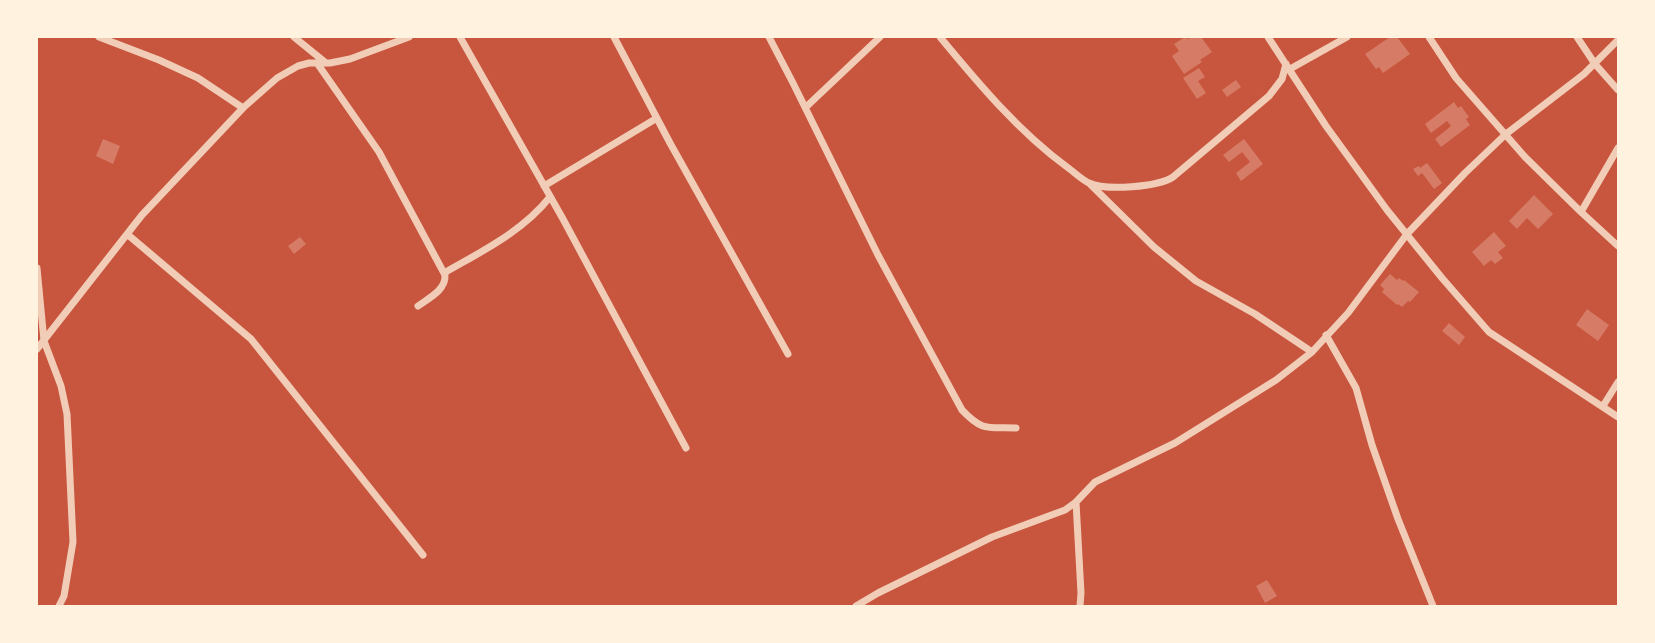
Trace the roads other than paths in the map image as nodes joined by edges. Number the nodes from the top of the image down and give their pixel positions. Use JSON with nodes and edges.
{"nodes":[{"id":1,"x":99,"y":37,"type":"edge"},
{"id":2,"x":294,"y":37,"type":"edge"},
{"id":3,"x":408,"y":37,"type":"edge"},
{"id":4,"x":460,"y":37,"type":"edge"},
{"id":5,"x":614,"y":37,"type":"edge"},
{"id":6,"x":769,"y":37,"type":"edge"},
{"id":7,"x":880,"y":37,"type":"edge"},
{"id":8,"x":940,"y":37,"type":"edge"},
{"id":9,"x":1268,"y":37,"type":"edge"},
{"id":10,"x":1347,"y":37,"type":"edge"},
{"id":11,"x":1429,"y":37,"type":"edge"},
{"id":12,"x":1577,"y":37,"type":"edge"},
{"id":13,"x":1618,"y":40,"type":"edge"},
{"id":14,"x":321,"y":63,"type":"junction"},
{"id":15,"x":1595,"y":64,"type":"junction"},
{"id":16,"x":1288,"y":66,"type":"junction"},
{"id":17,"x":1618,"y":90,"type":"edge"},
{"id":18,"x":806,"y":107,"type":"junction"},
{"id":19,"x":243,"y":108,"type":"junction"},
{"id":20,"x":657,"y":118,"type":"junction"},
{"id":21,"x":1506,"y":134,"type":"junction"},
{"id":22,"x":1618,"y":148,"type":"edge"},
{"id":23,"x":1090,"y":184,"type":"junction"},
{"id":24,"x":544,"y":186,"type":"junction"},
{"id":25,"x":550,"y":197,"type":"junction"},
{"id":26,"x":1581,"y":212,"type":"junction"},
{"id":27,"x":127,"y":234,"type":"junction"},
{"id":28,"x":1407,"y":234,"type":"junction"},
{"id":29,"x":1618,"y":246,"type":"edge"},
{"id":30,"x":37,"y":268,"type":"edge"},
{"id":31,"x":444,"y":273,"type":"junction"},
{"id":32,"x":418,"y":306,"type":"dead end"},
{"id":33,"x":1326,"y":335,"type":"junction"},
{"id":34,"x":44,"y":341,"type":"junction"},
{"id":35,"x":37,"y":349,"type":"edge"},
{"id":36,"x":1312,"y":352,"type":"junction"},
{"id":37,"x":789,"y":354,"type":"dead end"},
{"id":38,"x":1618,"y":382,"type":"edge"},
{"id":39,"x":1603,"y":407,"type":"junction"},
{"id":40,"x":1618,"y":417,"type":"edge"},
{"id":41,"x":1016,"y":428,"type":"dead end"},
{"id":42,"x":686,"y":448,"type":"dead end"},
{"id":43,"x":1076,"y":502,"type":"junction"},
{"id":44,"x":423,"y":555,"type":"dead end"},
{"id":45,"x":59,"y":606,"type":"edge"},
{"id":46,"x":856,"y":606,"type":"edge"},
{"id":47,"x":1080,"y":606,"type":"edge"},
{"id":48,"x":1433,"y":606,"type":"edge"}],
"edges":[{"from":1,"to":19,"type":"street"},
{"from":2,"to":14,"type":"street"},
{"from":3,"to":14,"type":"street"},
{"from":4,"to":24,"type":"street"},
{"from":5,"to":20,"type":"street"},
{"from":6,"to":18,"type":"street"},
{"from":7,"to":18,"type":"street"},
{"from":8,"to":23,"type":"street"},
{"from":9,"to":16,"type":"street"},
{"from":10,"to":16,"type":"street"},
{"from":11,"to":21,"type":"street"},
{"from":12,"to":15,"type":"street"},
{"from":13,"to":15,"type":"street"},
{"from":14,"to":19,"type":"street"},
{"from":14,"to":31,"type":"street"},
{"from":15,"to":17,"type":"street"},
{"from":15,"to":21,"type":"street"},
{"from":16,"to":23,"type":"street"},
{"from":16,"to":28,"type":"street"},
{"from":18,"to":41,"type":"street"},
{"from":19,"to":27,"type":"street"},
{"from":20,"to":24,"type":"street"},
{"from":20,"to":37,"type":"street"},
{"from":21,"to":26,"type":"street"},
{"from":21,"to":28,"type":"street"},
{"from":22,"to":26,"type":"street"},
{"from":23,"to":36,"type":"street"},
{"from":24,"to":25,"type":"street"},
{"from":25,"to":31,"type":"street"},
{"from":25,"to":42,"type":"street"},
{"from":26,"to":29,"type":"street"},
{"from":27,"to":34,"type":"street"},
{"from":27,"to":44,"type":"street"},
{"from":28,"to":33,"type":"street"},
{"from":28,"to":39,"type":"street"},
{"from":30,"to":34,"type":"street"},
{"from":31,"to":32,"type":"street"},
{"from":33,"to":36,"type":"street"},
{"from":33,"to":48,"type":"street"},
{"from":34,"to":35,"type":"street"},
{"from":34,"to":45,"type":"street"},
{"from":36,"to":43,"type":"street"},
{"from":38,"to":39,"type":"street"},
{"from":39,"to":40,"type":"street"},
{"from":43,"to":46,"type":"street"},
{"from":43,"to":47,"type":"street"}]}
